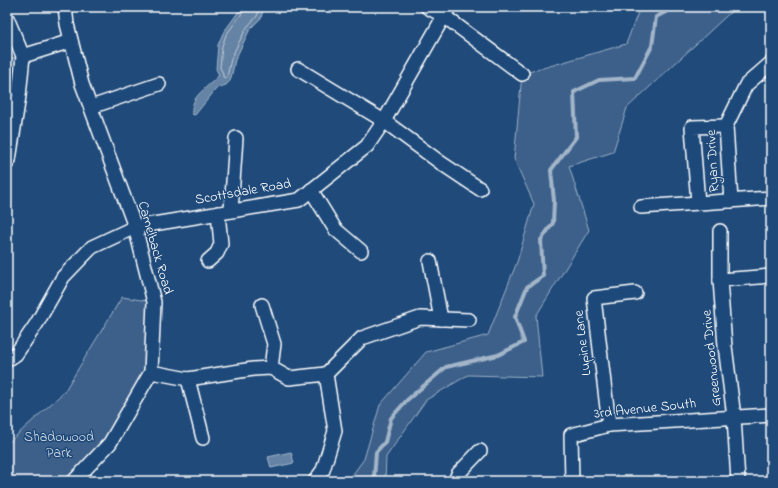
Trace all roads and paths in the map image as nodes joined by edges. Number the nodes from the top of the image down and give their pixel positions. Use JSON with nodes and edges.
{"nodes":[{"id":1,"x":65,"y":7,"type":"edge"},
{"id":2,"x":427,"y":7,"type":"edge"},
{"id":3,"x":446,"y":12,"type":"edge"},
{"id":4,"x":7,"y":18,"type":"edge"},
{"id":5,"x":71,"y":40,"type":"junction"},
{"id":6,"x":23,"y":56,"type":"junction"},
{"id":7,"x":771,"y":63,"type":"edge"},
{"id":8,"x":298,"y":69,"type":"dead end"},
{"id":9,"x":522,"y":74,"type":"dead end"},
{"id":10,"x":159,"y":84,"type":"dead end"},
{"id":11,"x":91,"y":107,"type":"junction"},
{"id":12,"x":384,"y":121,"type":"junction"},
{"id":13,"x":726,"y":126,"type":"junction"},
{"id":14,"x":236,"y":138,"type":"dead end"},
{"id":15,"x":8,"y":161,"type":"edge"},
{"id":16,"x":480,"y":189,"type":"dead end"},
{"id":17,"x":311,"y":190,"type":"junction"},
{"id":18,"x":771,"y":198,"type":"edge"},
{"id":19,"x":731,"y":201,"type":"junction"},
{"id":20,"x":698,"y":203,"type":"junction"},
{"id":21,"x":641,"y":207,"type":"dead end"},
{"id":22,"x":231,"y":211,"type":"junction"},
{"id":23,"x":218,"y":213,"type":"junction"},
{"id":24,"x":135,"y":227,"type":"junction"},
{"id":25,"x":720,"y":231,"type":"dead end"},
{"id":26,"x":361,"y":251,"type":"dead end"},
{"id":27,"x":208,"y":260,"type":"dead end"},
{"id":28,"x":430,"y":261,"type":"dead end"},
{"id":29,"x":771,"y":276,"type":"edge"},
{"id":30,"x":720,"y":280,"type":"junction"},
{"id":31,"x":634,"y":293,"type":"dead end"},
{"id":32,"x":262,"y":305,"type":"dead end"},
{"id":33,"x":441,"y":319,"type":"junction"},
{"id":34,"x":469,"y":320,"type":"dead end"},
{"id":35,"x":7,"y":360,"type":"edge"},
{"id":36,"x":271,"y":368,"type":"junction"},
{"id":37,"x":151,"y":372,"type":"junction"},
{"id":38,"x":326,"y":374,"type":"junction"},
{"id":39,"x":188,"y":379,"type":"junction"},
{"id":40,"x":771,"y":415,"type":"edge"},
{"id":41,"x":734,"y":417,"type":"junction"},
{"id":42,"x":609,"y":425,"type":"junction"},
{"id":43,"x":203,"y":438,"type":"dead end"},
{"id":44,"x":480,"y":452,"type":"dead end"},
{"id":45,"x":74,"y":481,"type":"edge"},
{"id":46,"x":315,"y":481,"type":"edge"},
{"id":47,"x":456,"y":481,"type":"edge"},
{"id":48,"x":572,"y":481,"type":"edge"},
{"id":49,"x":738,"y":481,"type":"edge"}],
"edges":[{"from":1,"to":5,"type":"street","name":"Camelback Road"},
{"from":2,"to":3,"type":"street"},
{"from":3,"to":9,"type":"street"},
{"from":3,"to":12,"type":"street","name":"Scottsdale Road"},
{"from":4,"to":6,"type":"street"},
{"from":5,"to":6,"type":"street"},
{"from":5,"to":11,"type":"street","name":"Camelback Road"},
{"from":6,"to":15,"type":"street"},
{"from":7,"to":13,"type":"street","name":"Ryan Drive"},
{"from":8,"to":12,"type":"street"},
{"from":10,"to":11,"type":"street"},
{"from":11,"to":24,"type":"street","name":"Camelback Road"},
{"from":12,"to":16,"type":"street"},
{"from":12,"to":17,"type":"street","name":"Scottsdale Road"},
{"from":13,"to":19,"type":"street","name":"Ryan Drive"},
{"from":13,"to":20,"type":"street"},
{"from":14,"to":22,"type":"street"},
{"from":17,"to":22,"type":"street","name":"Scottsdale Road"},
{"from":17,"to":26,"type":"street"},
{"from":18,"to":19,"type":"street"},
{"from":19,"to":20,"type":"street"},
{"from":20,"to":21,"type":"street"},
{"from":22,"to":23,"type":"street","name":"Scottsdale Road"},
{"from":23,"to":24,"type":"street","name":"Scottsdale Road"},
{"from":23,"to":27,"type":"street"},
{"from":24,"to":35,"type":"street","name":"Scottsdale Road"},
{"from":24,"to":37,"type":"street","name":"Camelback Road"},
{"from":25,"to":30,"type":"street","name":"Greenwood Drive"},
{"from":28,"to":33,"type":"street"},
{"from":29,"to":30,"type":"street"},
{"from":30,"to":41,"type":"street","name":"Greenwood Drive"},
{"from":31,"to":42,"type":"street","name":"Lupine Lane"},
{"from":32,"to":36,"type":"street"},
{"from":33,"to":34,"type":"street"},
{"from":33,"to":38,"type":"street"},
{"from":36,"to":38,"type":"street"},
{"from":36,"to":39,"type":"street"},
{"from":37,"to":39,"type":"street"},
{"from":37,"to":45,"type":"street","name":"Camelback Road"},
{"from":38,"to":46,"type":"street"},
{"from":39,"to":43,"type":"street"},
{"from":40,"to":41,"type":"street","name":"3rd Avenue South"},
{"from":41,"to":42,"type":"street","name":"3rd Avenue South"},
{"from":41,"to":49,"type":"street","name":"Greenwood Drive"},
{"from":42,"to":48,"type":"street","name":"3rd Avenue South"},
{"from":44,"to":47,"type":"street"}]}
